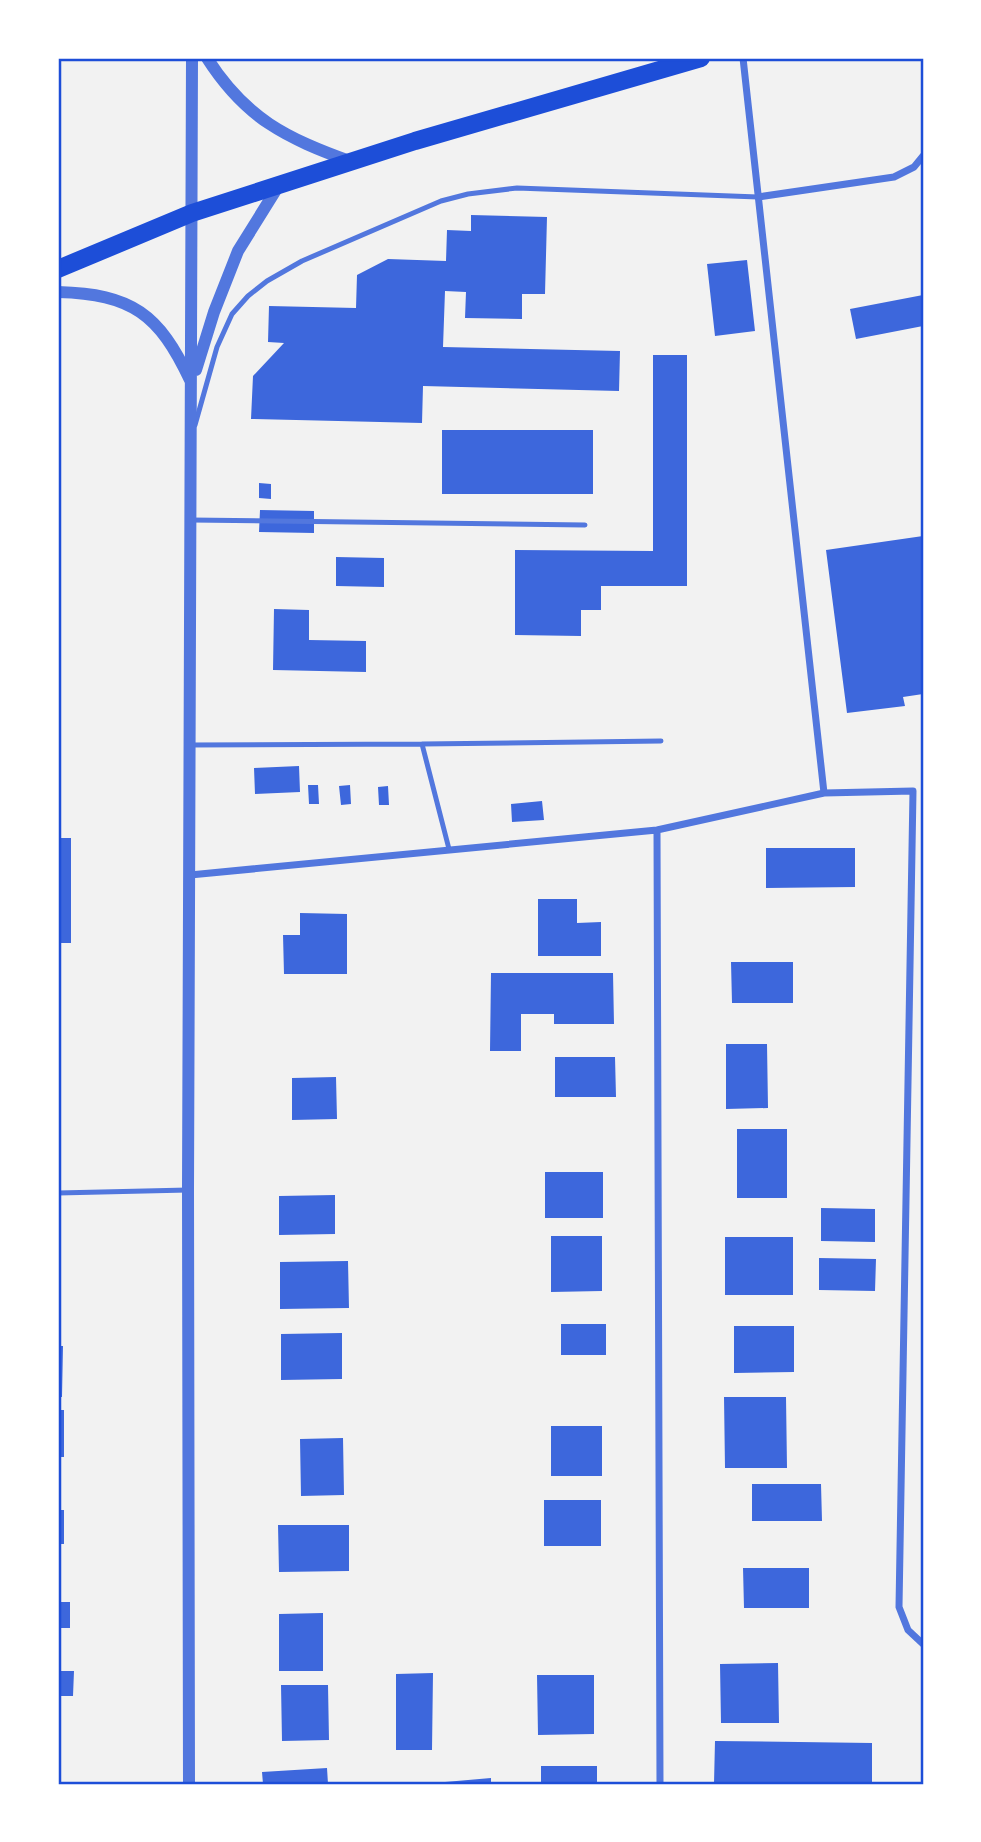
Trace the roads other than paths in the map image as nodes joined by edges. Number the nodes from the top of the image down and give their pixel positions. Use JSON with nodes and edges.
{"nodes":[{"id":1,"x":192,"y":58,"type":"edge"},
{"id":2,"x":207,"y":58,"type":"edge"},
{"id":3,"x":701,"y":58,"type":"edge"},
{"id":4,"x":743,"y":58,"type":"edge"},
{"id":5,"x":923,"y":156,"type":"edge"},
{"id":6,"x":352,"y":162,"type":"junction"},
{"id":7,"x":279,"y":185,"type":"junction"},
{"id":8,"x":758,"y":197,"type":"junction"},
{"id":9,"x":192,"y":213,"type":"junction"},
{"id":10,"x":58,"y":269,"type":"edge"},
{"id":11,"x":58,"y":292,"type":"edge"},
{"id":12,"x":192,"y":383,"type":"junction"},
{"id":13,"x":191,"y":440,"type":"junction"},
{"id":14,"x":191,"y":520,"type":"junction"},
{"id":15,"x":584,"y":525,"type":"dead end"},
{"id":16,"x":661,"y":741,"type":"dead end"},
{"id":17,"x":422,"y":744,"type":"junction"},
{"id":18,"x":190,"y":745,"type":"junction"},
{"id":19,"x":824,"y":793,"type":"junction"},
{"id":20,"x":657,"y":830,"type":"junction"},
{"id":21,"x":449,"y":849,"type":"junction"},
{"id":22,"x":190,"y":875,"type":"junction"},
{"id":23,"x":188,"y":1191,"type":"junction"},
{"id":24,"x":58,"y":1193,"type":"edge"},
{"id":25,"x":923,"y":1644,"type":"edge"},
{"id":26,"x":189,"y":1784,"type":"edge"},
{"id":27,"x":660,"y":1784,"type":"edge"}],
"edges":[{"from":1,"to":9,"type":"street"},
{"from":2,"to":6,"type":"street"},
{"from":3,"to":6,"type":"main road"},
{"from":4,"to":8,"type":"street"},
{"from":5,"to":8,"type":"street"},
{"from":6,"to":7,"type":"main road"},
{"from":7,"to":9,"type":"main road"},
{"from":7,"to":12,"type":"street"},
{"from":8,"to":13,"type":"lane"},
{"from":8,"to":19,"type":"street"},
{"from":9,"to":10,"type":"main road"},
{"from":9,"to":12,"type":"street"},
{"from":11,"to":12,"type":"street"},
{"from":12,"to":13,"type":"street"},
{"from":13,"to":14,"type":"street"},
{"from":14,"to":15,"type":"lane"},
{"from":14,"to":18,"type":"street"},
{"from":16,"to":17,"type":"lane"},
{"from":17,"to":18,"type":"lane"},
{"from":17,"to":21,"type":"lane"},
{"from":18,"to":22,"type":"street"},
{"from":19,"to":20,"type":"street"},
{"from":19,"to":25,"type":"street"},
{"from":20,"to":21,"type":"street"},
{"from":20,"to":27,"type":"street"},
{"from":21,"to":22,"type":"street"},
{"from":22,"to":23,"type":"street"},
{"from":23,"to":24,"type":"lane"},
{"from":23,"to":26,"type":"street"}]}
